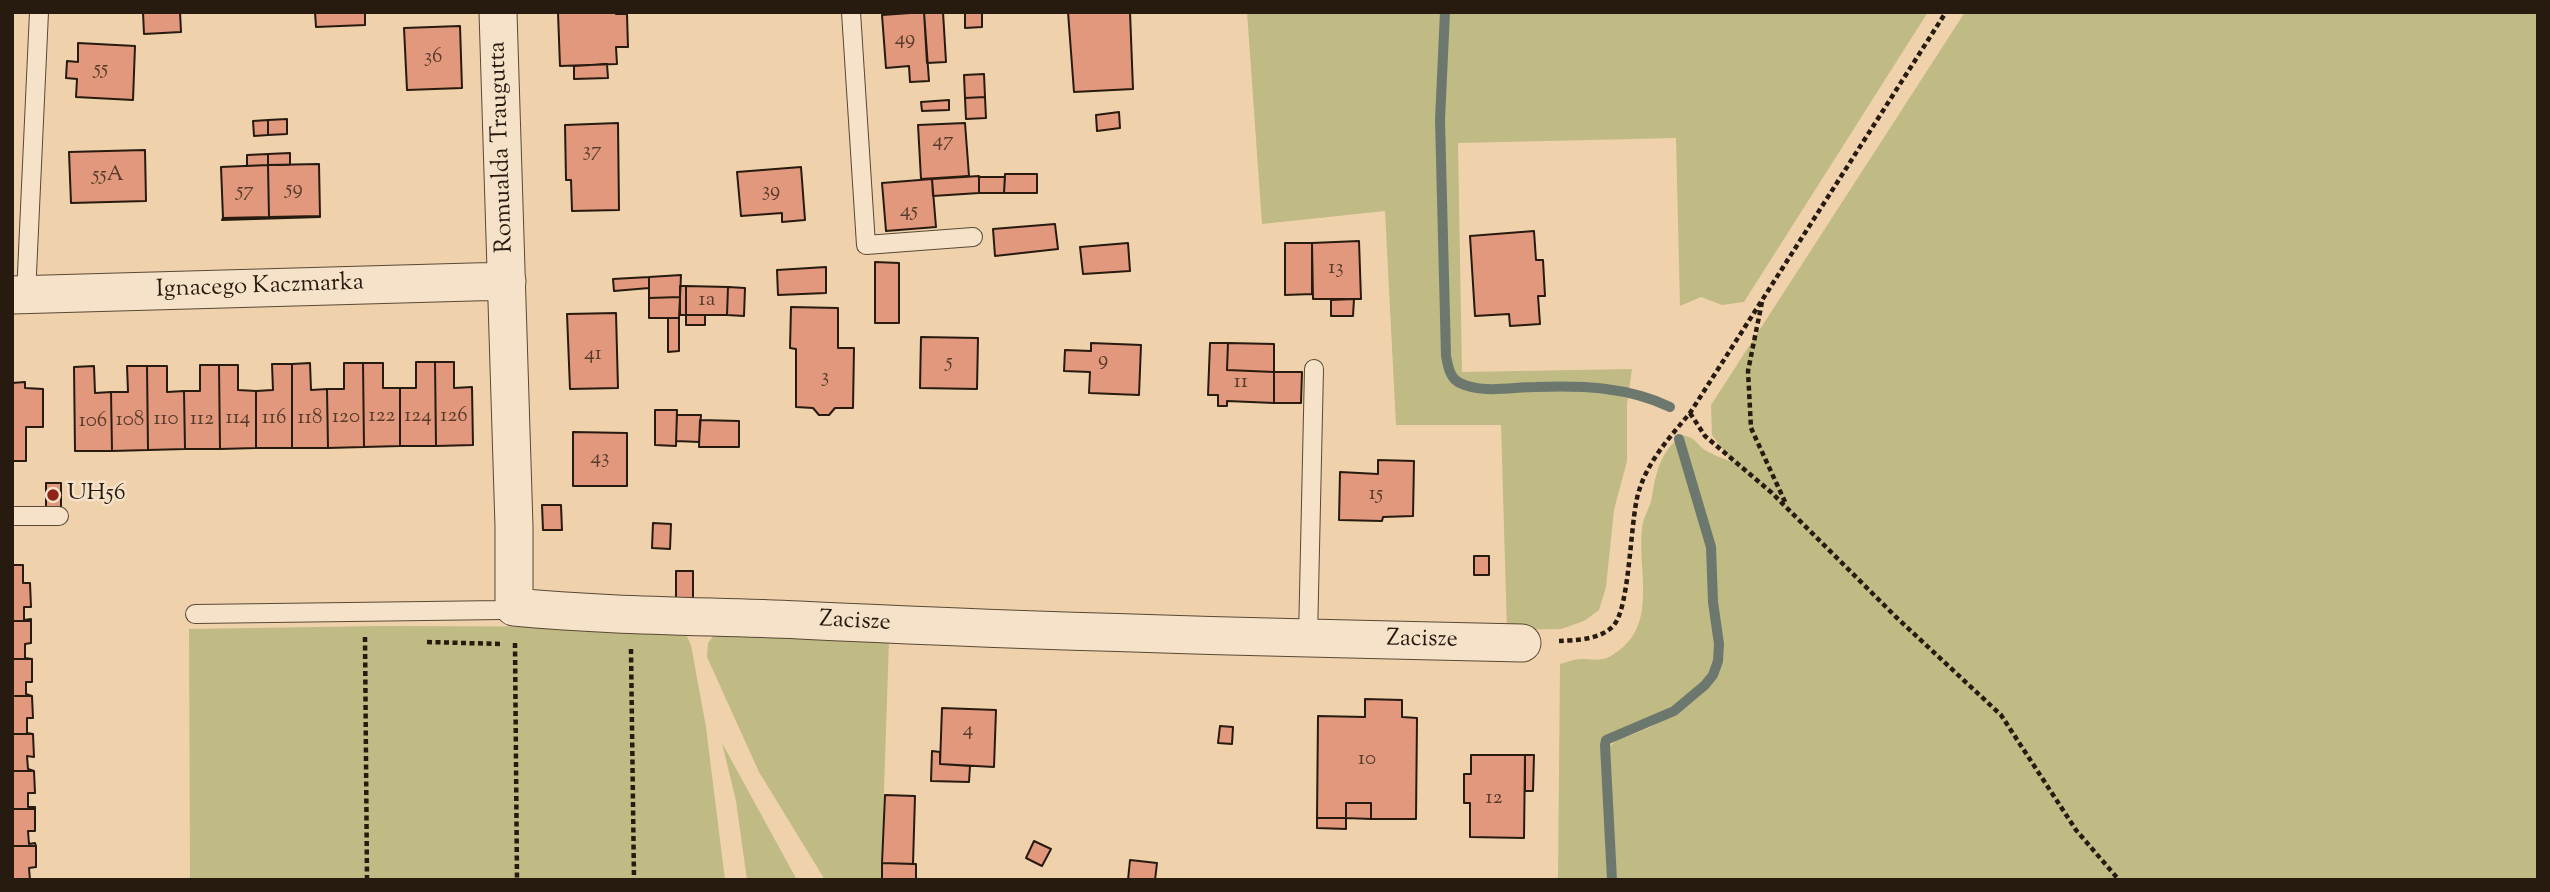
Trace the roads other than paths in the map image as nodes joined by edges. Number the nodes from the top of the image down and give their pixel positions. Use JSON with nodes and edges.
{"nodes":[{"id":1,"x":39,"y":12,"type":"edge"},
{"id":2,"x":498,"y":12,"type":"edge"},
{"id":3,"x":851,"y":12,"type":"edge"},
{"id":4,"x":973,"y":237,"type":"dead end"},
{"id":5,"x":507,"y":281,"type":"junction"},
{"id":6,"x":19,"y":295,"type":"edge"},
{"id":7,"x":1314,"y":369,"type":"dead end"},
{"id":8,"x":12,"y":516,"type":"edge"},
{"id":9,"x":59,"y":516,"type":"dead end"},
{"id":10,"x":514,"y":607,"type":"junction"},
{"id":11,"x":195,"y":614,"type":"dead end"},
{"id":12,"x":1308,"y":638,"type":"junction"},
{"id":13,"x":1522,"y":643,"type":"road end"}],
"edges":[{"from":1,"to":6,"type":"lane"},
{"from":2,"to":5,"type":"street","name":"Romualda Traugutta"},
{"from":3,"to":4,"type":"lane"},
{"from":5,"to":6,"type":"street","name":"Ignacego Kaczmarka"},
{"from":5,"to":10,"type":"street"},
{"from":7,"to":12,"type":"lane"},
{"from":8,"to":9,"type":"lane"},
{"from":10,"to":11,"type":"lane"},
{"from":10,"to":12,"type":"street","name":"Zacisze"},
{"from":12,"to":13,"type":"street","name":"Zacisze"}]}
